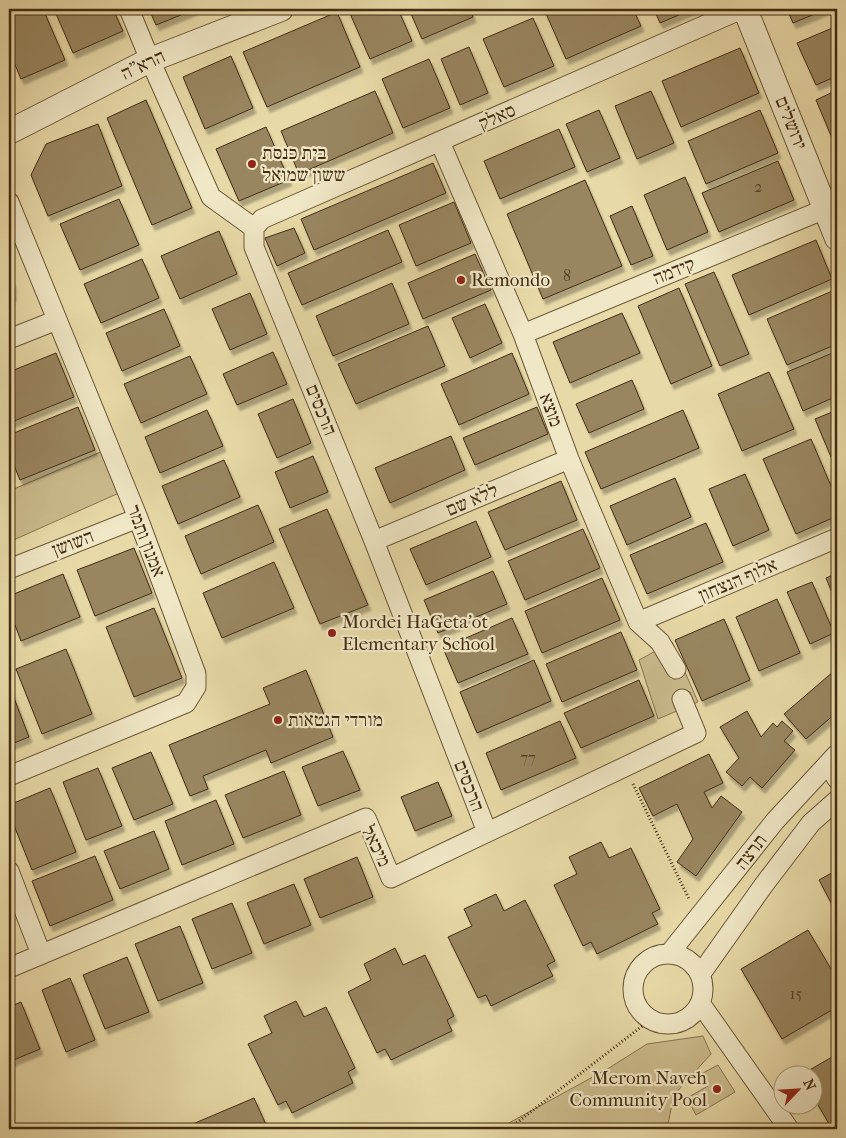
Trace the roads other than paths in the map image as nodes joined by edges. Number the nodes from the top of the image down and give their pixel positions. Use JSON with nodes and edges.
{"nodes":[{"id":1,"x":129,"y":9,"type":"edge"},
{"id":2,"x":282,"y":9,"type":"edge"},
{"id":3,"x":744,"y":9,"type":"edge"},
{"id":4,"x":150,"y":60,"type":"junction"},
{"id":5,"x":9,"y":132,"type":"edge"},
{"id":6,"x":440,"y":142,"type":"junction"},
{"id":7,"x":9,"y":202,"type":"edge"},
{"id":8,"x":825,"y":209,"type":"junction"},
{"id":9,"x":254,"y":228,"type":"junction"},
{"id":10,"x":837,"y":238,"type":"edge"},
{"id":11,"x":57,"y":320,"type":"junction"},
{"id":12,"x":523,"y":334,"type":"junction"},
{"id":13,"x":9,"y":339,"type":"edge"},
{"id":14,"x":569,"y":459,"type":"junction"},
{"id":15,"x":138,"y":518,"type":"junction"},
{"id":16,"x":837,"y":538,"type":"edge"},
{"id":17,"x":374,"y":541,"type":"junction"},
{"id":18,"x":9,"y":569,"type":"edge"},
{"id":19,"x":638,"y":622,"type":"junction"},
{"id":20,"x":676,"y":669,"type":"dead end"},
{"id":21,"x":682,"y":699,"type":"dead end"},
{"id":22,"x":834,"y":766,"type":"edge"},
{"id":23,"x":9,"y":776,"type":"edge"},
{"id":24,"x":837,"y":800,"type":"edge"},
{"id":25,"x":487,"y":832,"type":"junction"},
{"id":26,"x":9,"y":871,"type":"edge"},
{"id":27,"x":41,"y":954,"type":"junction"},
{"id":28,"x":669,"y":954,"type":"junction"},
{"id":29,"x":9,"y":968,"type":"edge"},
{"id":30,"x":700,"y":975,"type":"junction"},
{"id":31,"x":700,"y":1003,"type":"junction"},
{"id":32,"x":789,"y":1129,"type":"edge"}],
"edges":[{"from":1,"to":4,"type":"street"},
{"from":2,"to":4,"type":"street","name":"הרא\"ה"},
{"from":3,"to":6,"type":"street","name":"סאלק"},
{"from":3,"to":8,"type":"street","name":"ירושלים"},
{"from":4,"to":5,"type":"street","name":"הרא\"ה"},
{"from":4,"to":9,"type":"street"},
{"from":6,"to":9,"type":"street","name":"סאלק"},
{"from":6,"to":12,"type":"street","name":"מוצא"},
{"from":7,"to":11,"type":"street","name":"אמנון ותמר"},
{"from":8,"to":10,"type":"street","name":"ירושלים"},
{"from":8,"to":12,"type":"street","name":"קידמה"},
{"from":9,"to":17,"type":"street","name":"הרכסים"},
{"from":11,"to":13,"type":"street"},
{"from":11,"to":15,"type":"street","name":"אמנון ותמר"},
{"from":12,"to":14,"type":"street","name":"מוצא"},
{"from":14,"to":17,"type":"street","name":"ללא שם"},
{"from":14,"to":19,"type":"street","name":"מוצא"},
{"from":15,"to":18,"type":"street","name":"השושן"},
{"from":15,"to":23,"type":"street","name":"אמנון ותמר"},
{"from":16,"to":19,"type":"street","name":"אלוף הנצחון"},
{"from":17,"to":25,"type":"street","name":"הרכסים"},
{"from":19,"to":20,"type":"street","name":"מוצא"},
{"from":21,"to":25,"type":"street","name":"מיכאל"},
{"from":22,"to":28,"type":"street","name":"תרצה"},
{"from":24,"to":30,"type":"street","name":"תרצה"},
{"from":25,"to":27,"type":"street","name":"מיכאל"},
{"from":26,"to":27,"type":"street"},
{"from":27,"to":29,"type":"street","name":"מיכאל"},
{"from":28,"to":30,"type":"street"},
{"from":28,"to":31,"type":"street"},
{"from":30,"to":31,"type":"street"},
{"from":31,"to":32,"type":"street"}]}
